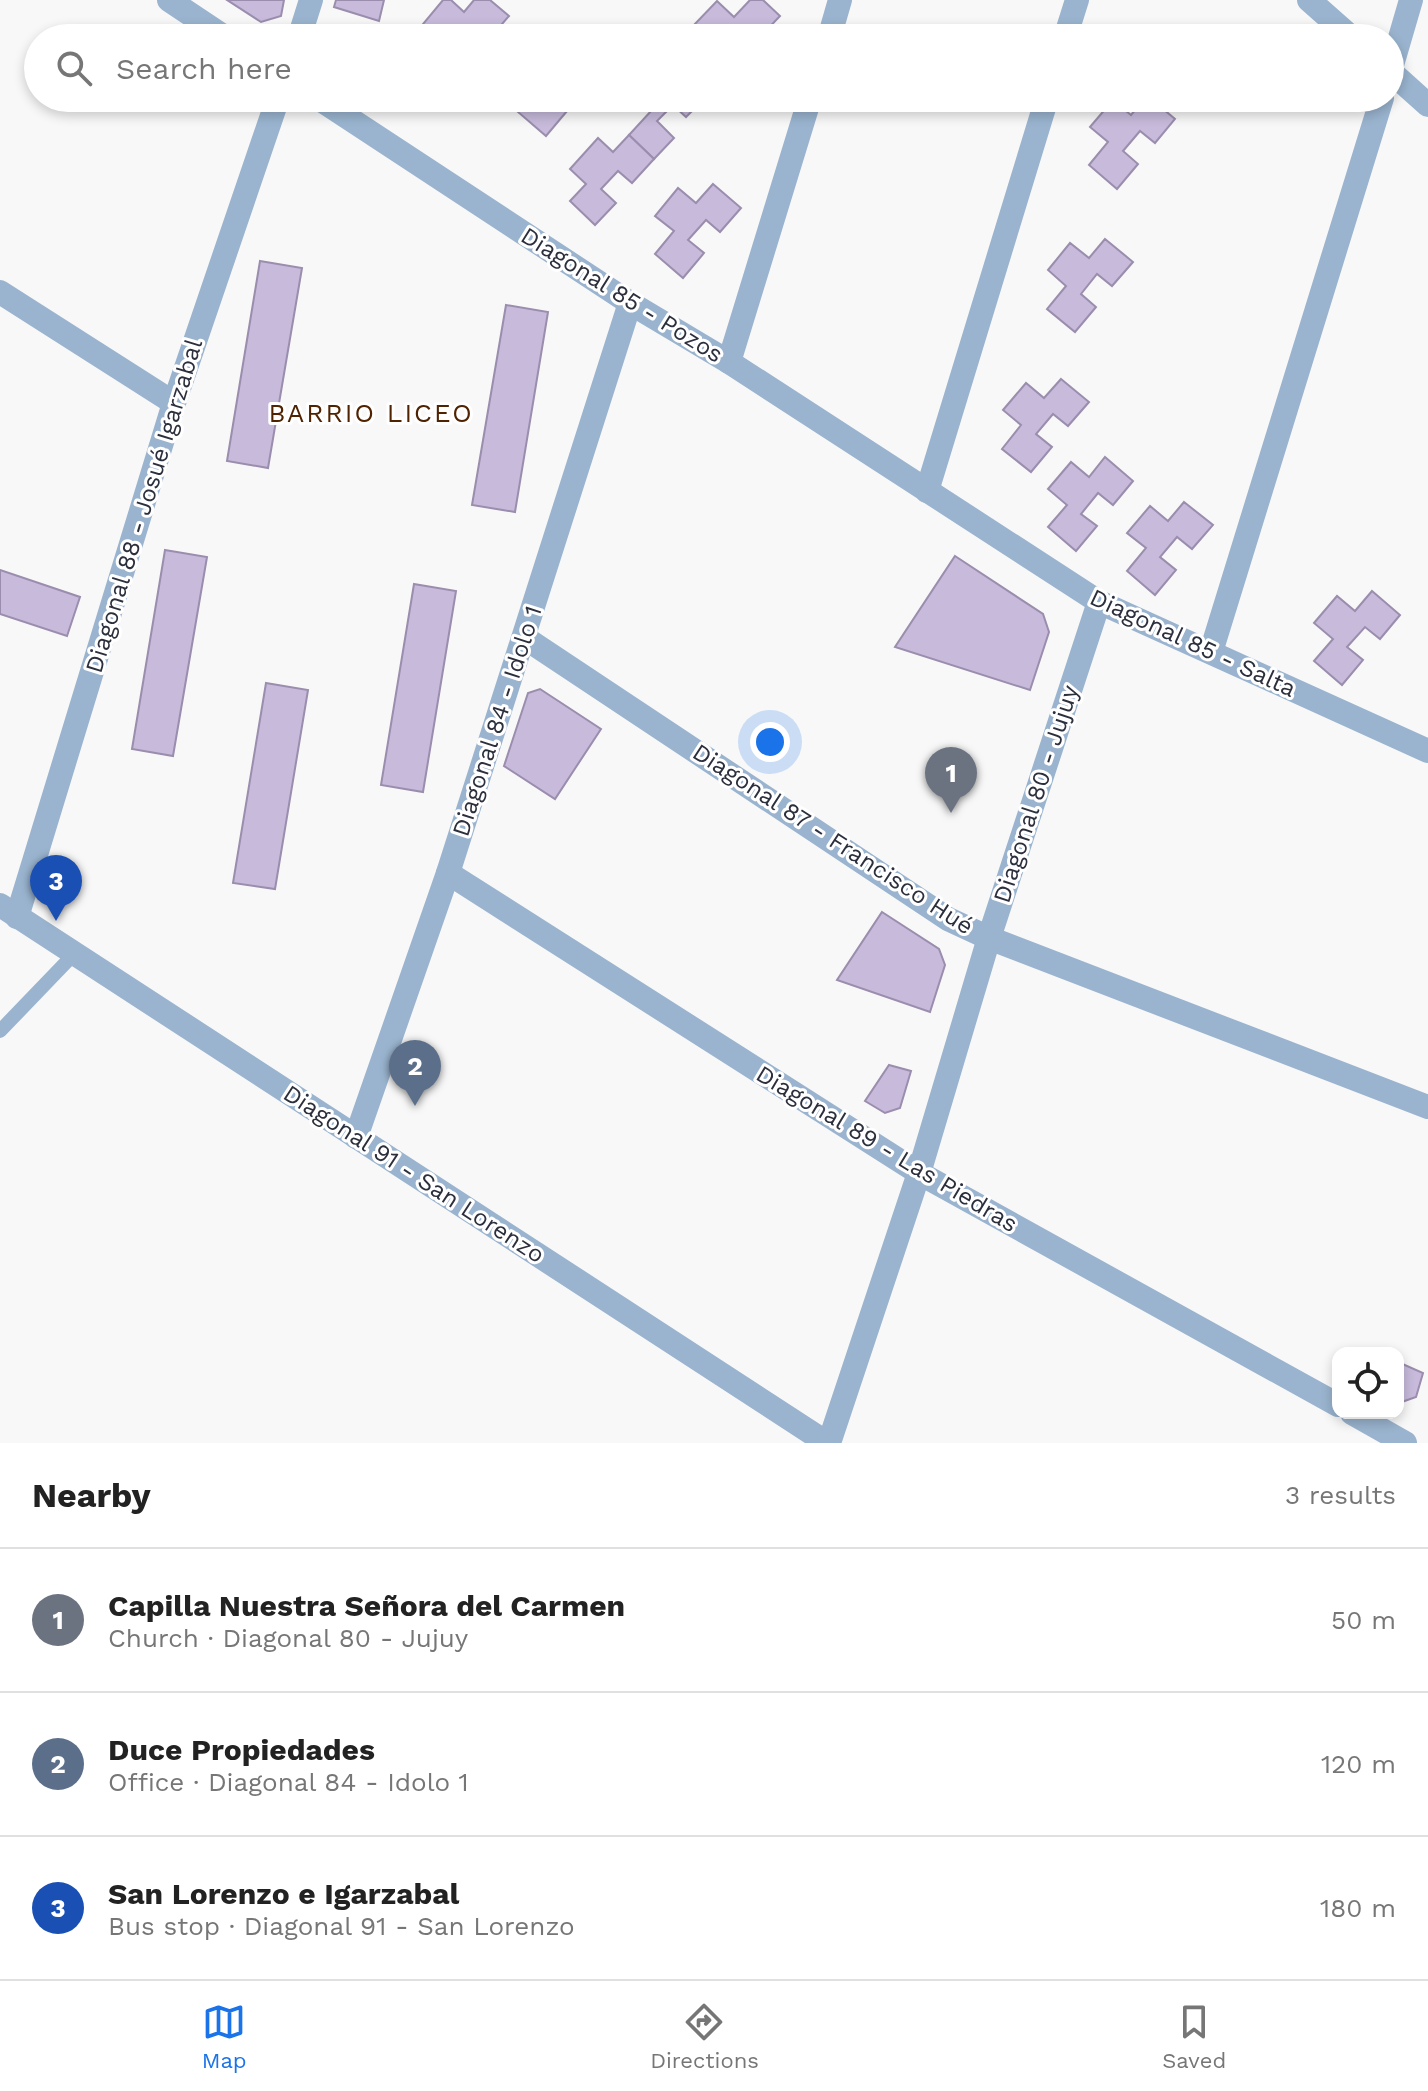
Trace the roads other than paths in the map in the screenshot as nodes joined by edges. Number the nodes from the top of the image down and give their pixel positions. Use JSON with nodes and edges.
{"nodes":[{"id":1,"x":169,"y":0,"type":"edge"},
{"id":2,"x":311,"y":0,"type":"edge"},
{"id":3,"x":840,"y":0,"type":"edge"},
{"id":4,"x":1077,"y":0,"type":"edge"},
{"id":5,"x":1309,"y":0,"type":"edge"},
{"id":6,"x":1411,"y":0,"type":"edge"},
{"id":7,"x":205,"y":24,"type":"edge"},
{"id":8,"x":303,"y":24,"type":"edge"},
{"id":9,"x":833,"y":24,"type":"edge"},
{"id":10,"x":1069,"y":24,"type":"edge"},
{"id":11,"x":1336,"y":24,"type":"edge"},
{"id":12,"x":1404,"y":24,"type":"edge"},
{"id":13,"x":1404,"y":84,"type":"edge"},
{"id":14,"x":1428,"y":105,"type":"edge"},
{"id":15,"x":273,"y":112,"type":"edge"},
{"id":16,"x":339,"y":112,"type":"edge"},
{"id":17,"x":806,"y":112,"type":"edge"},
{"id":18,"x":1043,"y":112,"type":"edge"},
{"id":19,"x":1378,"y":112,"type":"edge"},
{"id":20,"x":0,"y":292,"type":"edge"},
{"id":21,"x":630,"y":303,"type":"junction"},
{"id":22,"x":729,"y":362,"type":"junction"},
{"id":23,"x":174,"y":403,"type":"junction"},
{"id":24,"x":927,"y":491,"type":"junction"},
{"id":25,"x":1099,"y":602,"type":"junction"},
{"id":26,"x":525,"y":638,"type":"junction"},
{"id":27,"x":1211,"y":652,"type":"junction"},
{"id":28,"x":1428,"y":751,"type":"edge"},
{"id":29,"x":448,"y":873,"type":"junction"},
{"id":30,"x":8,"y":911,"type":"edge"},
{"id":31,"x":989,"y":938,"type":"junction"},
{"id":32,"x":75,"y":953,"type":"junction"},
{"id":33,"x":0,"y":1031,"type":"edge"},
{"id":34,"x":1428,"y":1107,"type":"edge"},
{"id":35,"x":356,"y":1137,"type":"junction"},
{"id":36,"x":919,"y":1173,"type":"junction"},
{"id":37,"x":1332,"y":1402,"type":"edge"},
{"id":38,"x":1363,"y":1419,"type":"edge"},
{"id":39,"x":828,"y":1443,"type":"edge"},
{"id":40,"x":1405,"y":1443,"type":"edge"}],
"edges":[{"from":1,"to":7,"type":"street"},
{"from":2,"to":8,"type":"street"},
{"from":3,"to":9,"type":"street"},
{"from":4,"to":10,"type":"street"},
{"from":5,"to":11,"type":"street"},
{"from":6,"to":12,"type":"street"},
{"from":13,"to":14,"type":"street"},
{"from":15,"to":23,"type":"street","name":"Diagonal 88 - Josué Igarzabal"},
{"from":16,"to":21,"type":"street","name":"Diagonal 85 - Pozos"},
{"from":17,"to":22,"type":"street"},
{"from":18,"to":24,"type":"street"},
{"from":19,"to":27,"type":"street"},
{"from":20,"to":23,"type":"street"},
{"from":21,"to":22,"type":"street","name":"Diagonal 85 - Pozos"},
{"from":21,"to":26,"type":"street","name":"Diagonal 84 - Idolo 1"},
{"from":22,"to":24,"type":"street","name":"Diagonal 85 - Pozos"},
{"from":23,"to":30,"type":"street","name":"Diagonal 88 - Josué Igarzabal"},
{"from":24,"to":25,"type":"street","name":"Diagonal 85 - Salta"},
{"from":25,"to":27,"type":"street","name":"Diagonal 85 - Salta"},
{"from":25,"to":31,"type":"street","name":"Diagonal 80 - Jujuy"},
{"from":26,"to":29,"type":"street","name":"Diagonal 84 - Idolo 1"},
{"from":26,"to":31,"type":"street","name":"Diagonal 87 - Francisco Hué"},
{"from":27,"to":28,"type":"street","name":"Diagonal 85 - Salta"},
{"from":29,"to":35,"type":"street","name":"Diagonal 84 - Idolo 1"},
{"from":29,"to":36,"type":"street","name":"Diagonal 89 - Las Piedras"},
{"from":30,"to":32,"type":"street","name":"Diagonal 91 - San Lorenzo"},
{"from":31,"to":34,"type":"street","name":"Diagonal 87 - Francisco Hué"},
{"from":31,"to":36,"type":"street","name":"Diagonal 80 - Jujuy"},
{"from":32,"to":33,"type":"lane"},
{"from":32,"to":35,"type":"street","name":"Diagonal 91 - San Lorenzo"},
{"from":35,"to":39,"type":"street","name":"Diagonal 91 - San Lorenzo"},
{"from":36,"to":37,"type":"street","name":"Diagonal 89 - Las Piedras"},
{"from":36,"to":39,"type":"street","name":"Diagonal 80 - Jujuy"},
{"from":38,"to":40,"type":"street"}]}
